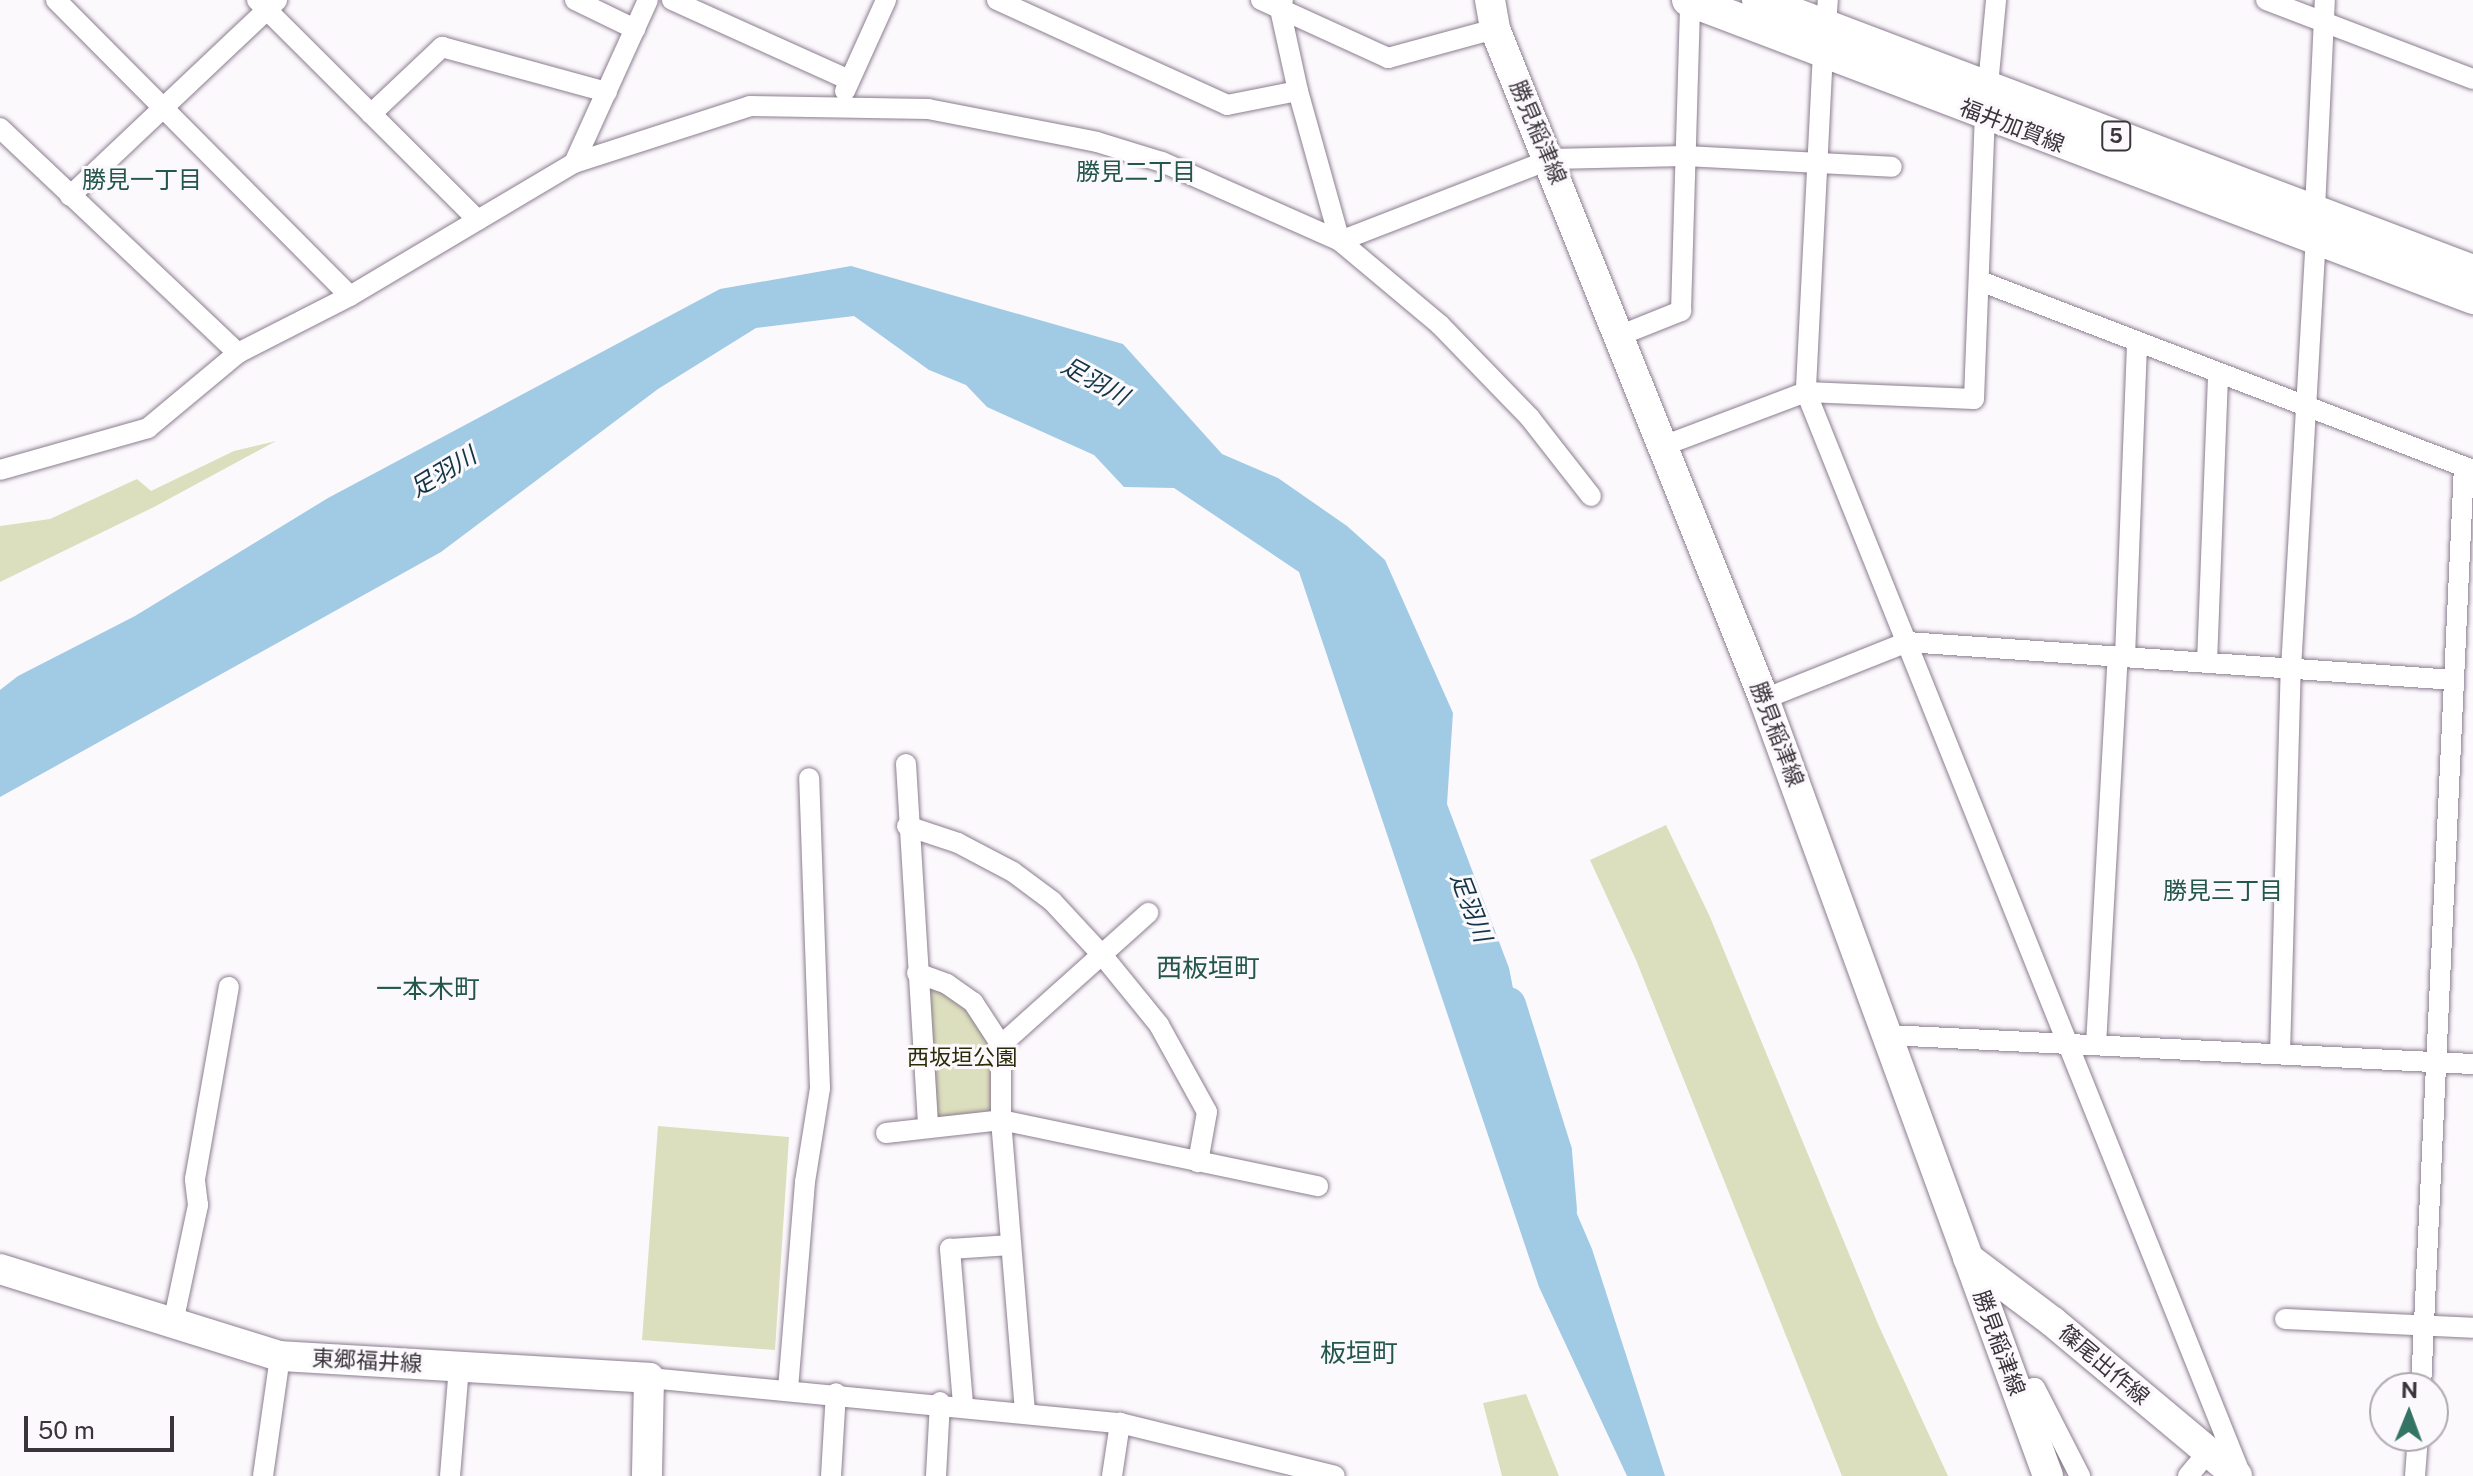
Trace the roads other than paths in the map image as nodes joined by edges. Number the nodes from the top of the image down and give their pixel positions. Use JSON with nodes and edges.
{"nodes":[{"id":1,"x":56,"y":0,"type":"edge"},
{"id":2,"x":575,"y":0,"type":"edge"},
{"id":3,"x":648,"y":0,"type":"edge"},
{"id":4,"x":672,"y":0,"type":"edge"},
{"id":5,"x":886,"y":0,"type":"edge"},
{"id":6,"x":997,"y":0,"type":"edge"},
{"id":7,"x":1689,"y":0,"type":"edge"},
{"id":8,"x":1758,"y":0,"type":"edge"},
{"id":9,"x":1996,"y":0,"type":"edge"},
{"id":10,"x":2266,"y":0,"type":"edge"},
{"id":11,"x":2325,"y":0,"type":"edge"},
{"id":12,"x":267,"y":3,"type":"edge"},
{"id":13,"x":1275,"y":3,"type":"edge"},
{"id":14,"x":1492,"y":14,"type":"edge"},
{"id":15,"x":2324,"y":22,"type":"junction"},
{"id":16,"x":1826,"y":26,"type":"edge"},
{"id":17,"x":635,"y":29,"type":"junction"},
{"id":18,"x":2473,"y":79,"type":"edge"},
{"id":19,"x":849,"y":80,"type":"junction"},
{"id":20,"x":1298,"y":91,"type":"junction"},
{"id":21,"x":607,"y":92,"type":"junction"},
{"id":22,"x":1988,"y":104,"type":"junction"},
{"id":23,"x":838,"y":106,"type":"junction"},
{"id":24,"x":163,"y":108,"type":"junction"},
{"id":25,"x":371,"y":114,"type":"junction"},
{"id":26,"x":0,"y":128,"type":"edge"},
{"id":27,"x":1685,"y":156,"type":"junction"},
{"id":28,"x":1551,"y":159,"type":"junction"},
{"id":29,"x":1817,"y":162,"type":"junction"},
{"id":30,"x":574,"y":163,"type":"junction"},
{"id":31,"x":1892,"y":167,"type":"dead end"},
{"id":32,"x":70,"y":196,"type":"junction"},
{"id":33,"x":478,"y":220,"type":"junction"},
{"id":34,"x":2316,"y":224,"type":"junction"},
{"id":35,"x":1340,"y":241,"type":"junction"},
{"id":36,"x":2473,"y":271,"type":"edge"},
{"id":37,"x":1980,"y":281,"type":"junction"},
{"id":38,"x":350,"y":296,"type":"junction"},
{"id":39,"x":2473,"y":298,"type":"edge"},
{"id":40,"x":1621,"y":335,"type":"junction"},
{"id":41,"x":2137,"y":342,"type":"junction"},
{"id":42,"x":238,"y":353,"type":"junction"},
{"id":43,"x":2218,"y":373,"type":"junction"},
{"id":44,"x":1806,"y":392,"type":"junction"},
{"id":45,"x":2304,"y":406,"type":"junction"},
{"id":46,"x":1663,"y":446,"type":"junction"},
{"id":47,"x":2469,"y":468,"type":"edge"},
{"id":48,"x":0,"y":470,"type":"edge"},
{"id":49,"x":1591,"y":496,"type":"dead end"},
{"id":50,"x":1907,"y":642,"type":"junction"},
{"id":51,"x":2122,"y":657,"type":"junction"},
{"id":52,"x":2207,"y":663,"type":"junction"},
{"id":53,"x":2291,"y":669,"type":"junction"},
{"id":54,"x":2454,"y":680,"type":"junction"},
{"id":55,"x":1764,"y":699,"type":"junction"},
{"id":56,"x":906,"y":764,"type":"dead end"},
{"id":57,"x":809,"y":778,"type":"dead end"},
{"id":58,"x":907,"y":826,"type":"junction"},
{"id":59,"x":1148,"y":913,"type":"dead end"},
{"id":60,"x":1103,"y":956,"type":"junction"},
{"id":61,"x":917,"y":973,"type":"junction"},
{"id":62,"x":229,"y":987,"type":"dead end"},
{"id":63,"x":1888,"y":1035,"type":"junction"},
{"id":64,"x":2072,"y":1044,"type":"junction"},
{"id":65,"x":1001,"y":1045,"type":"junction"},
{"id":66,"x":2096,"y":1045,"type":"junction"},
{"id":67,"x":2280,"y":1054,"type":"junction"},
{"id":68,"x":2436,"y":1062,"type":"junction"},
{"id":69,"x":2473,"y":1064,"type":"edge"},
{"id":70,"x":1001,"y":1120,"type":"junction"},
{"id":71,"x":928,"y":1126,"type":"junction"},
{"id":72,"x":886,"y":1133,"type":"dead end"},
{"id":73,"x":1198,"y":1162,"type":"junction"},
{"id":74,"x":1318,"y":1186,"type":"dead end"},
{"id":75,"x":1011,"y":1245,"type":"junction"},
{"id":76,"x":1968,"y":1258,"type":"junction"},
{"id":77,"x":0,"y":1269,"type":"edge"},
{"id":78,"x":2285,"y":1319,"type":"dead end"},
{"id":79,"x":173,"y":1323,"type":"junction"},
{"id":80,"x":2425,"y":1325,"type":"junction"},
{"id":81,"x":2473,"y":1328,"type":"edge"},
{"id":82,"x":280,"y":1356,"type":"junction"},
{"id":83,"x":459,"y":1367,"type":"junction"},
{"id":84,"x":2422,"y":1372,"type":"edge"},
{"id":85,"x":649,"y":1378,"type":"junction"},
{"id":86,"x":788,"y":1389,"type":"junction"},
{"id":87,"x":2017,"y":1392,"type":"junction"},
{"id":88,"x":836,"y":1393,"type":"junction"},
{"id":89,"x":940,"y":1402,"type":"junction"},
{"id":90,"x":963,"y":1404,"type":"junction"},
{"id":91,"x":1025,"y":1411,"type":"junction"},
{"id":92,"x":1120,"y":1423,"type":"junction"},
{"id":93,"x":2208,"y":1452,"type":"junction"},
{"id":94,"x":2417,"y":1452,"type":"edge"},
{"id":95,"x":263,"y":1476,"type":"edge"},
{"id":96,"x":450,"y":1476,"type":"edge"},
{"id":97,"x":647,"y":1476,"type":"edge"},
{"id":98,"x":831,"y":1476,"type":"edge"},
{"id":99,"x":936,"y":1476,"type":"edge"},
{"id":100,"x":1112,"y":1476,"type":"edge"},
{"id":101,"x":1335,"y":1476,"type":"edge"},
{"id":102,"x":2048,"y":1476,"type":"edge"},
{"id":103,"x":2080,"y":1476,"type":"edge"},
{"id":104,"x":2188,"y":1476,"type":"edge"},
{"id":105,"x":2239,"y":1476,"type":"edge"},
{"id":106,"x":2415,"y":1476,"type":"edge"}],
"edges":[{"from":1,"to":24,"type":"street"},
{"from":2,"to":17,"type":"street"},
{"from":3,"to":17,"type":"street"},
{"from":4,"to":19,"type":"street"},
{"from":5,"to":19,"type":"street"},
{"from":6,"to":20,"type":"street"},
{"from":7,"to":16,"type":"main road","name":"福井加賀線","number":"5"},
{"from":7,"to":27,"type":"street"},
{"from":8,"to":16,"type":"main road","name":"福井加賀線","number":"5"},
{"from":9,"to":22,"type":"street"},
{"from":10,"to":15,"type":"street"},
{"from":11,"to":15,"type":"street"},
{"from":12,"to":24,"type":"street"},
{"from":12,"to":25,"type":"street"},
{"from":13,"to":14,"type":"street"},
{"from":13,"to":20,"type":"street"},
{"from":14,"to":28,"type":"main road","name":"勝見稲津線"},
{"from":15,"to":18,"type":"street"},
{"from":15,"to":34,"type":"street"},
{"from":16,"to":22,"type":"main road","name":"福井加賀線","number":"5"},
{"from":16,"to":29,"type":"street"},
{"from":17,"to":21,"type":"street"},
{"from":19,"to":23,"type":"street"},
{"from":20,"to":35,"type":"street"},
{"from":21,"to":25,"type":"street"},
{"from":21,"to":30,"type":"street"},
{"from":22,"to":34,"type":"main road","name":"福井加賀線","number":"5"},
{"from":22,"to":37,"type":"street"},
{"from":23,"to":30,"type":"street"},
{"from":23,"to":35,"type":"street"},
{"from":24,"to":32,"type":"street"},
{"from":24,"to":38,"type":"street"},
{"from":25,"to":33,"type":"street"},
{"from":26,"to":32,"type":"street"},
{"from":27,"to":28,"type":"street"},
{"from":27,"to":29,"type":"street"},
{"from":27,"to":40,"type":"street"},
{"from":28,"to":35,"type":"street"},
{"from":28,"to":40,"type":"main road","name":"勝見稲津線"},
{"from":29,"to":31,"type":"street"},
{"from":29,"to":44,"type":"street"},
{"from":30,"to":33,"type":"street"},
{"from":32,"to":42,"type":"street"},
{"from":33,"to":38,"type":"street"},
{"from":34,"to":36,"type":"main road","name":"福井加賀線","number":"5"},
{"from":34,"to":39,"type":"main road","name":"福井加賀線","number":"5"},
{"from":34,"to":45,"type":"street"},
{"from":35,"to":49,"type":"street"},
{"from":37,"to":41,"type":"street"},
{"from":37,"to":44,"type":"street"},
{"from":38,"to":42,"type":"street"},
{"from":40,"to":46,"type":"main road","name":"勝見稲津線"},
{"from":41,"to":43,"type":"street"},
{"from":41,"to":51,"type":"street"},
{"from":42,"to":48,"type":"street"},
{"from":43,"to":45,"type":"street"},
{"from":43,"to":52,"type":"street"},
{"from":44,"to":46,"type":"street"},
{"from":44,"to":50,"type":"street"},
{"from":45,"to":47,"type":"street"},
{"from":45,"to":53,"type":"street"},
{"from":46,"to":55,"type":"main road","name":"勝見稲津線"},
{"from":47,"to":54,"type":"street"},
{"from":50,"to":51,"type":"street"},
{"from":50,"to":55,"type":"street"},
{"from":50,"to":64,"type":"street"},
{"from":51,"to":52,"type":"street"},
{"from":51,"to":66,"type":"street"},
{"from":52,"to":53,"type":"street"},
{"from":53,"to":54,"type":"street"},
{"from":53,"to":67,"type":"street"},
{"from":54,"to":68,"type":"street"},
{"from":55,"to":63,"type":"main road","name":"勝見稲津線"},
{"from":56,"to":58,"type":"street"},
{"from":57,"to":86,"type":"street"},
{"from":58,"to":60,"type":"street"},
{"from":58,"to":61,"type":"street"},
{"from":59,"to":60,"type":"street"},
{"from":60,"to":65,"type":"street"},
{"from":60,"to":73,"type":"street"},
{"from":61,"to":65,"type":"street"},
{"from":61,"to":71,"type":"street"},
{"from":62,"to":79,"type":"street"},
{"from":63,"to":64,"type":"street"},
{"from":63,"to":76,"type":"main road","name":"勝見稲津線"},
{"from":64,"to":66,"type":"street"},
{"from":64,"to":105,"type":"street"},
{"from":65,"to":70,"type":"street"},
{"from":66,"to":67,"type":"street"},
{"from":67,"to":68,"type":"street"},
{"from":68,"to":69,"type":"street"},
{"from":68,"to":80,"type":"street"},
{"from":70,"to":71,"type":"street"},
{"from":70,"to":73,"type":"street"},
{"from":70,"to":75,"type":"street"},
{"from":71,"to":72,"type":"street"},
{"from":73,"to":74,"type":"street"},
{"from":75,"to":90,"type":"street"},
{"from":75,"to":91,"type":"street"},
{"from":76,"to":87,"type":"main road","name":"勝見稲津線"},
{"from":76,"to":93,"type":"main road","name":"篠尾出作線"},
{"from":77,"to":79,"type":"main road","name":"東郷福井線"},
{"from":78,"to":80,"type":"street"},
{"from":79,"to":82,"type":"main road","name":"東郷福井線"},
{"from":80,"to":81,"type":"street"},
{"from":80,"to":84,"type":"street"},
{"from":82,"to":83,"type":"main road","name":"東郷福井線"},
{"from":82,"to":95,"type":"street"},
{"from":83,"to":85,"type":"main road","name":"東郷福井線"},
{"from":83,"to":96,"type":"street"},
{"from":85,"to":86,"type":"street"},
{"from":85,"to":97,"type":"main road"},
{"from":86,"to":88,"type":"street"},
{"from":87,"to":102,"type":"main road","name":"勝見稲津線"},
{"from":87,"to":103,"type":"street"},
{"from":88,"to":89,"type":"street"},
{"from":88,"to":98,"type":"street"},
{"from":89,"to":90,"type":"street"},
{"from":89,"to":99,"type":"street"},
{"from":90,"to":91,"type":"street"},
{"from":91,"to":92,"type":"street"},
{"from":92,"to":100,"type":"street"},
{"from":92,"to":101,"type":"street"},
{"from":93,"to":104,"type":"street"},
{"from":93,"to":105,"type":"main road","name":"篠尾出作線"},
{"from":94,"to":106,"type":"street"}]}
